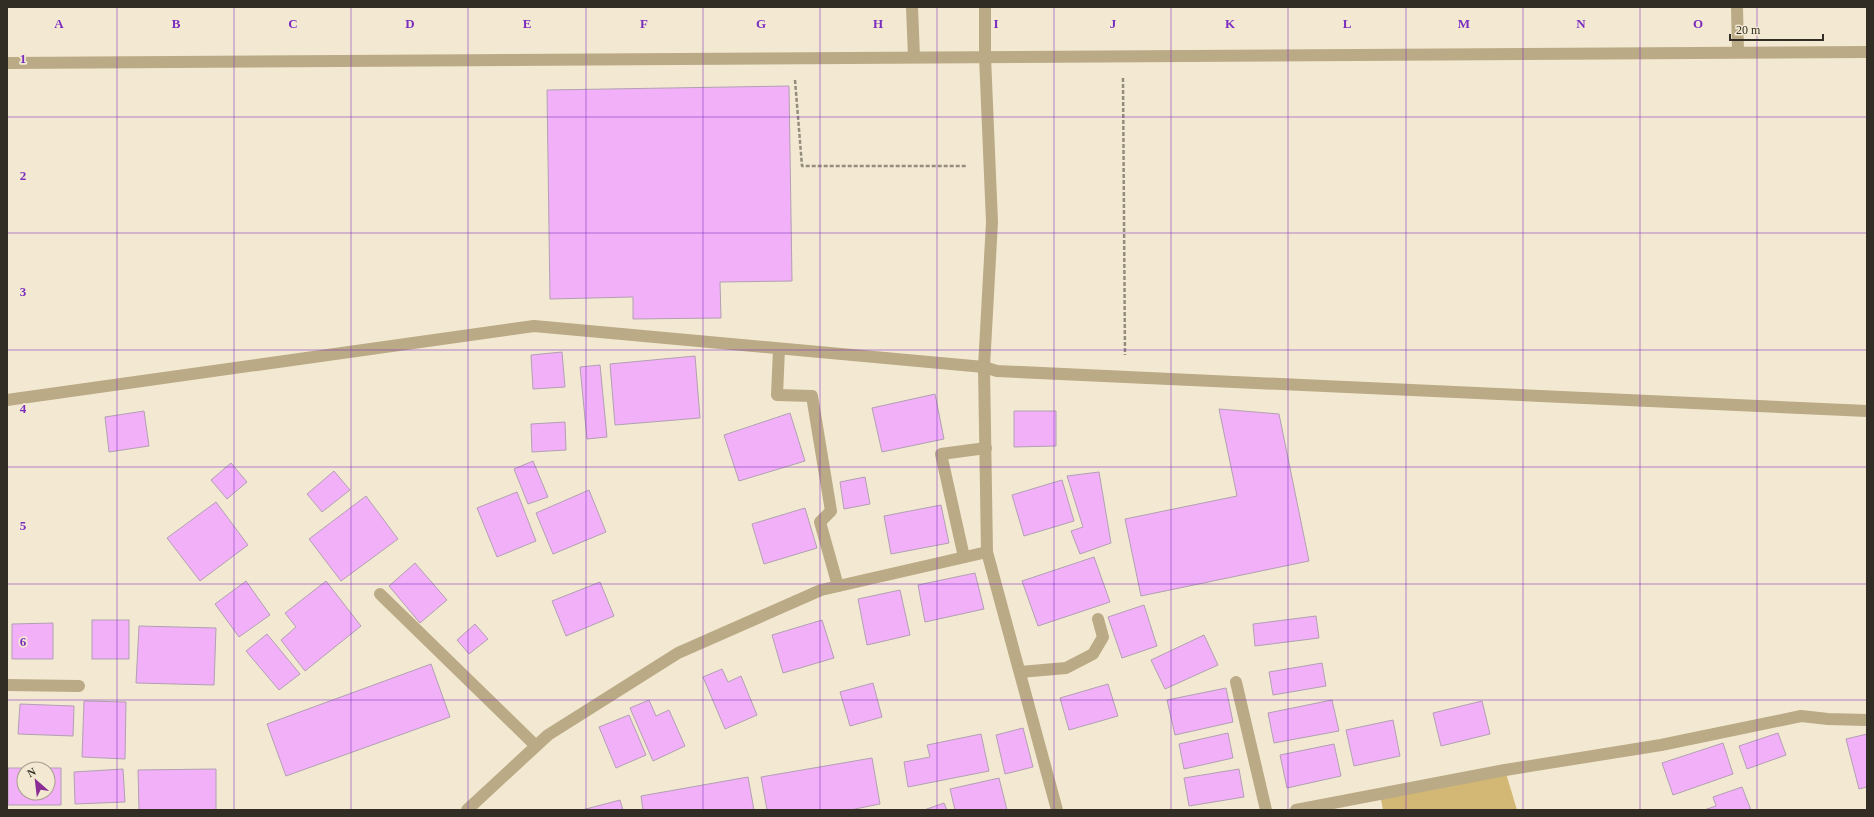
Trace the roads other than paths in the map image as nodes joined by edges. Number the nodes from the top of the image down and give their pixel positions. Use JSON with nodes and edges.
{"nodes":[{"id":1,"x":912,"y":7,"type":"edge"},
{"id":2,"x":985,"y":7,"type":"edge"},
{"id":3,"x":1737,"y":7,"type":"edge"},
{"id":4,"x":1738,"y":52,"type":"junction"},
{"id":5,"x":1867,"y":52,"type":"edge"},
{"id":6,"x":914,"y":57,"type":"junction"},
{"id":7,"x":985,"y":57,"type":"junction"},
{"id":8,"x":7,"y":63,"type":"edge"},
{"id":9,"x":779,"y":349,"type":"junction"},
{"id":10,"x":984,"y":367,"type":"junction"},
{"id":11,"x":7,"y":400,"type":"edge"},
{"id":12,"x":1867,"y":411,"type":"edge"},
{"id":13,"x":986,"y":448,"type":"junction"},
{"id":14,"x":987,"y":552,"type":"junction"},
{"id":15,"x":964,"y":557,"type":"junction"},
{"id":16,"x":838,"y":586,"type":"junction"},
{"id":17,"x":380,"y":594,"type":"dead end"},
{"id":18,"x":1098,"y":619,"type":"dead end"},
{"id":19,"x":1020,"y":672,"type":"junction"},
{"id":20,"x":1236,"y":682,"type":"dead end"},
{"id":21,"x":7,"y":685,"type":"edge"},
{"id":22,"x":78,"y":686,"type":"dead end"},
{"id":23,"x":1867,"y":720,"type":"edge"},
{"id":24,"x":536,"y":746,"type":"junction"},
{"id":25,"x":467,"y":810,"type":"edge"},
{"id":26,"x":1057,"y":810,"type":"edge"},
{"id":27,"x":1266,"y":810,"type":"edge"},
{"id":28,"x":1296,"y":810,"type":"edge"}],
"edges":[{"from":1,"to":6,"type":"street"},
{"from":2,"to":7,"type":"street"},
{"from":3,"to":4,"type":"street"},
{"from":4,"to":5,"type":"street"},
{"from":4,"to":7,"type":"street"},
{"from":6,"to":7,"type":"street"},
{"from":6,"to":8,"type":"street"},
{"from":7,"to":10,"type":"street"},
{"from":9,"to":10,"type":"street"},
{"from":9,"to":11,"type":"street"},
{"from":9,"to":16,"type":"street"},
{"from":10,"to":12,"type":"street"},
{"from":10,"to":13,"type":"street"},
{"from":13,"to":14,"type":"street"},
{"from":13,"to":15,"type":"street"},
{"from":14,"to":15,"type":"street"},
{"from":14,"to":19,"type":"street"},
{"from":15,"to":16,"type":"street"},
{"from":16,"to":24,"type":"street"},
{"from":17,"to":24,"type":"street"},
{"from":18,"to":19,"type":"street"},
{"from":19,"to":26,"type":"street"},
{"from":20,"to":27,"type":"street"},
{"from":21,"to":22,"type":"street"},
{"from":23,"to":28,"type":"street"},
{"from":24,"to":25,"type":"street"}]}
